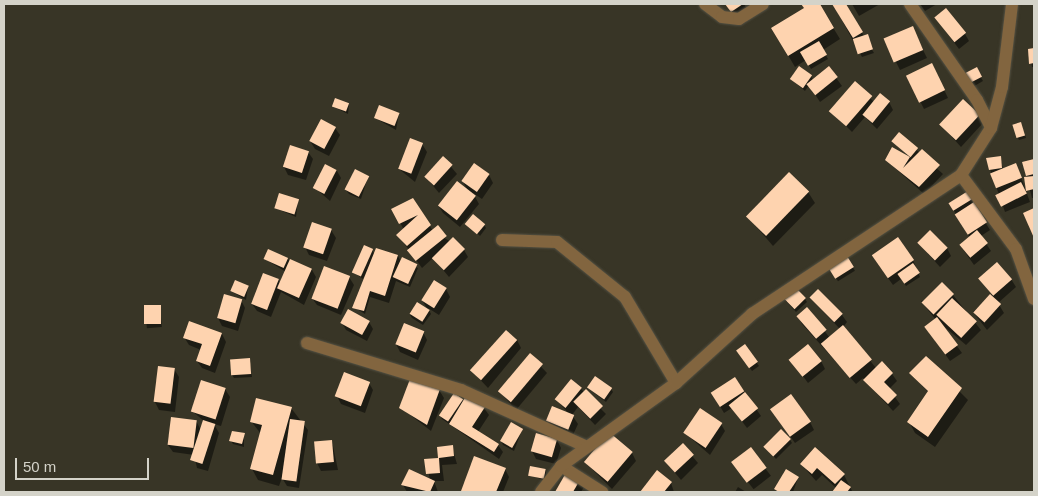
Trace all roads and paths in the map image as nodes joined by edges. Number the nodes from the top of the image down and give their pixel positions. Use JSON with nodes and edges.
{"nodes":[{"id":1,"x":705,"y":4,"type":"edge"},
{"id":2,"x":763,"y":4,"type":"edge"},
{"id":3,"x":910,"y":4,"type":"edge"},
{"id":4,"x":1012,"y":4,"type":"edge"},
{"id":5,"x":992,"y":128,"type":"junction"},
{"id":6,"x":961,"y":175,"type":"junction"},
{"id":7,"x":502,"y":240,"type":"dead end"},
{"id":8,"x":1034,"y":297,"type":"edge"},
{"id":9,"x":307,"y":343,"type":"dead end"},
{"id":10,"x":676,"y":383,"type":"junction"},
{"id":11,"x":585,"y":446,"type":"junction"},
{"id":12,"x":561,"y":466,"type":"junction"},
{"id":13,"x":541,"y":492,"type":"edge"},
{"id":14,"x":602,"y":492,"type":"edge"}],
"edges":[{"from":1,"to":2,"type":"street"},
{"from":3,"to":5,"type":"street"},
{"from":4,"to":5,"type":"street"},
{"from":5,"to":6,"type":"street"},
{"from":6,"to":8,"type":"street"},
{"from":6,"to":10,"type":"street"},
{"from":7,"to":10,"type":"street"},
{"from":9,"to":11,"type":"street"},
{"from":10,"to":11,"type":"street"},
{"from":11,"to":12,"type":"street"},
{"from":12,"to":13,"type":"street"},
{"from":12,"to":14,"type":"street"}]}
